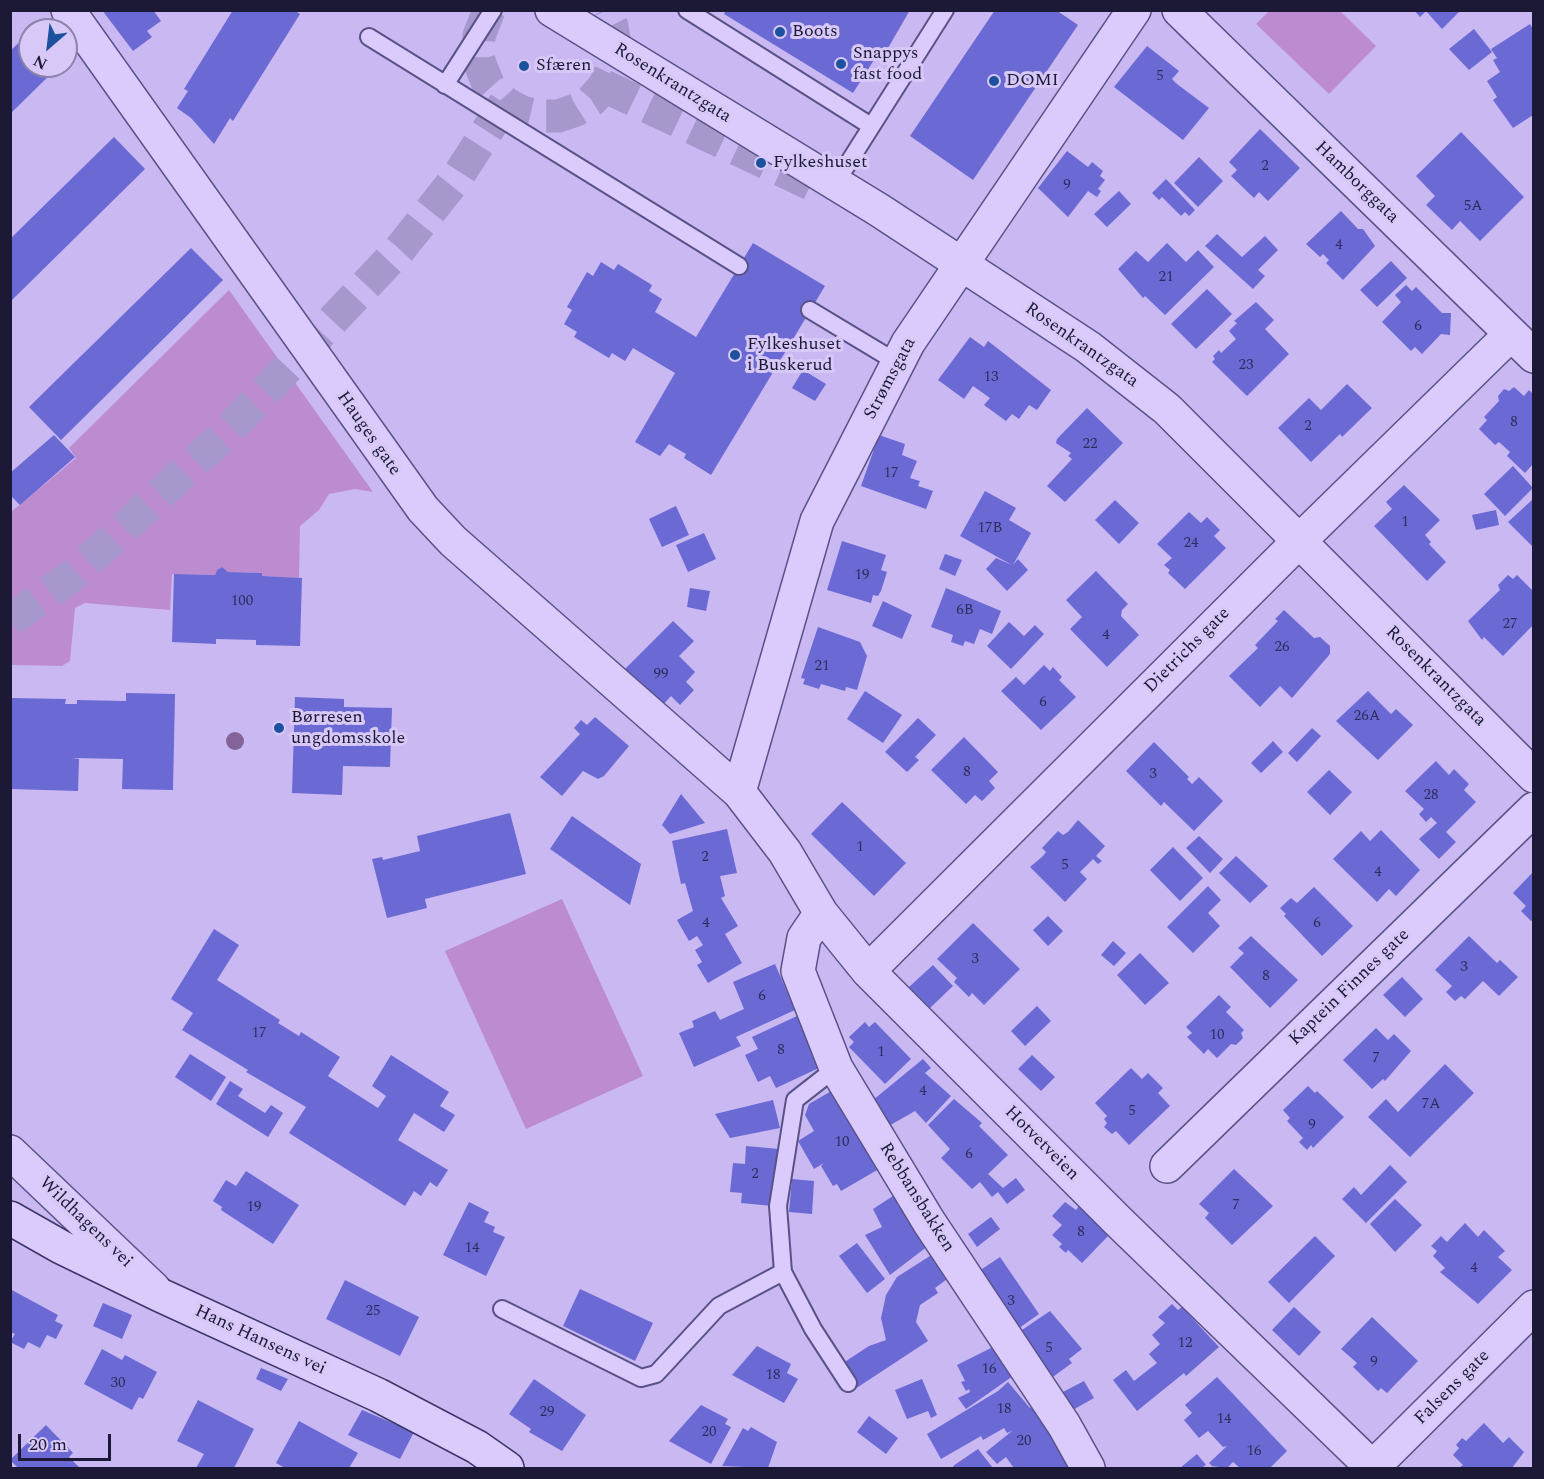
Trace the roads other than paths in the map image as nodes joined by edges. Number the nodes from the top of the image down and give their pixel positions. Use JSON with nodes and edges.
{"nodes":[{"id":1,"x":68,"y":10,"type":"edge"},
{"id":2,"x":493,"y":10,"type":"edge"},
{"id":3,"x":552,"y":10,"type":"edge"},
{"id":4,"x":687,"y":10,"type":"edge"},
{"id":5,"x":945,"y":10,"type":"edge"},
{"id":6,"x":1134,"y":10,"type":"edge"},
{"id":7,"x":1179,"y":10,"type":"edge"},
{"id":8,"x":369,"y":37,"type":"dead end"},
{"id":9,"x":445,"y":85,"type":"junction"},
{"id":10,"x":871,"y":126,"type":"junction"},
{"id":11,"x":835,"y":184,"type":"junction"},
{"id":12,"x":961,"y":264,"type":"junction"},
{"id":13,"x":739,"y":266,"type":"dead end"},
{"id":14,"x":810,"y":310,"type":"dead end"},
{"id":15,"x":1522,"y":345,"type":"edge"},
{"id":16,"x":898,"y":363,"type":"junction"},
{"id":17,"x":1300,"y":540,"type":"junction"},
{"id":18,"x":1533,"y":776,"type":"edge"},
{"id":19,"x":739,"y":792,"type":"junction"},
{"id":20,"x":1533,"y":809,"type":"edge"},
{"id":21,"x":820,"y":913,"type":"junction"},
{"id":22,"x":868,"y":971,"type":"junction"},
{"id":23,"x":836,"y":1068,"type":"junction"},
{"id":24,"x":10,"y":1152,"type":"edge"},
{"id":25,"x":1167,"y":1166,"type":"dead end"},
{"id":26,"x":10,"y":1218,"type":"edge"},
{"id":27,"x":783,"y":1272,"type":"junction"},
{"id":28,"x":160,"y":1294,"type":"junction"},
{"id":29,"x":1533,"y":1307,"type":"edge"},
{"id":30,"x":502,"y":1309,"type":"dead end"},
{"id":31,"x":848,"y":1383,"type":"dead end"},
{"id":32,"x":507,"y":1468,"type":"edge"},
{"id":33,"x":1088,"y":1468,"type":"edge"},
{"id":34,"x":1372,"y":1468,"type":"edge"}],
"edges":[{"from":1,"to":19,"type":"street","name":"Hauges gate"},
{"from":2,"to":9,"type":"lane"},
{"from":3,"to":11,"type":"street","name":"Rosenkrantzgata"},
{"from":4,"to":10,"type":"lane"},
{"from":5,"to":10,"type":"lane"},
{"from":6,"to":12,"type":"street","name":"Strømsgata"},
{"from":7,"to":15,"type":"street","name":"Hamborggata"},
{"from":8,"to":9,"type":"lane"},
{"from":9,"to":13,"type":"lane"},
{"from":10,"to":11,"type":"lane"},
{"from":11,"to":12,"type":"street","name":"Rosenkrantzgata"},
{"from":12,"to":16,"type":"street","name":"Strømsgata"},
{"from":12,"to":17,"type":"street","name":"Rosenkrantzgata"},
{"from":14,"to":16,"type":"lane"},
{"from":15,"to":17,"type":"street","name":"Dietrichs gate"},
{"from":16,"to":19,"type":"street","name":"Strømsgata"},
{"from":17,"to":18,"type":"street","name":"Rosenkrantzgata"},
{"from":17,"to":22,"type":"street","name":"Dietrichs gate"},
{"from":19,"to":21,"type":"street","name":"Hotvetveien"},
{"from":20,"to":25,"type":"street","name":"Kaptein Finnes gate"},
{"from":21,"to":22,"type":"street","name":"Hotvetveien"},
{"from":21,"to":23,"type":"street","name":"Rebbansbakken"},
{"from":22,"to":34,"type":"street","name":"Hotvetveien"},
{"from":23,"to":27,"type":"lane"},
{"from":23,"to":33,"type":"street","name":"Rebbansbakken"},
{"from":24,"to":28,"type":"street","name":"Wildhagens vei"},
{"from":26,"to":28,"type":"street","name":"Hans Hansens vei"},
{"from":27,"to":30,"type":"lane"},
{"from":27,"to":31,"type":"lane"},
{"from":28,"to":32,"type":"street","name":"Hans Hansens vei"},
{"from":29,"to":34,"type":"street","name":"Falsens gate"}]}
